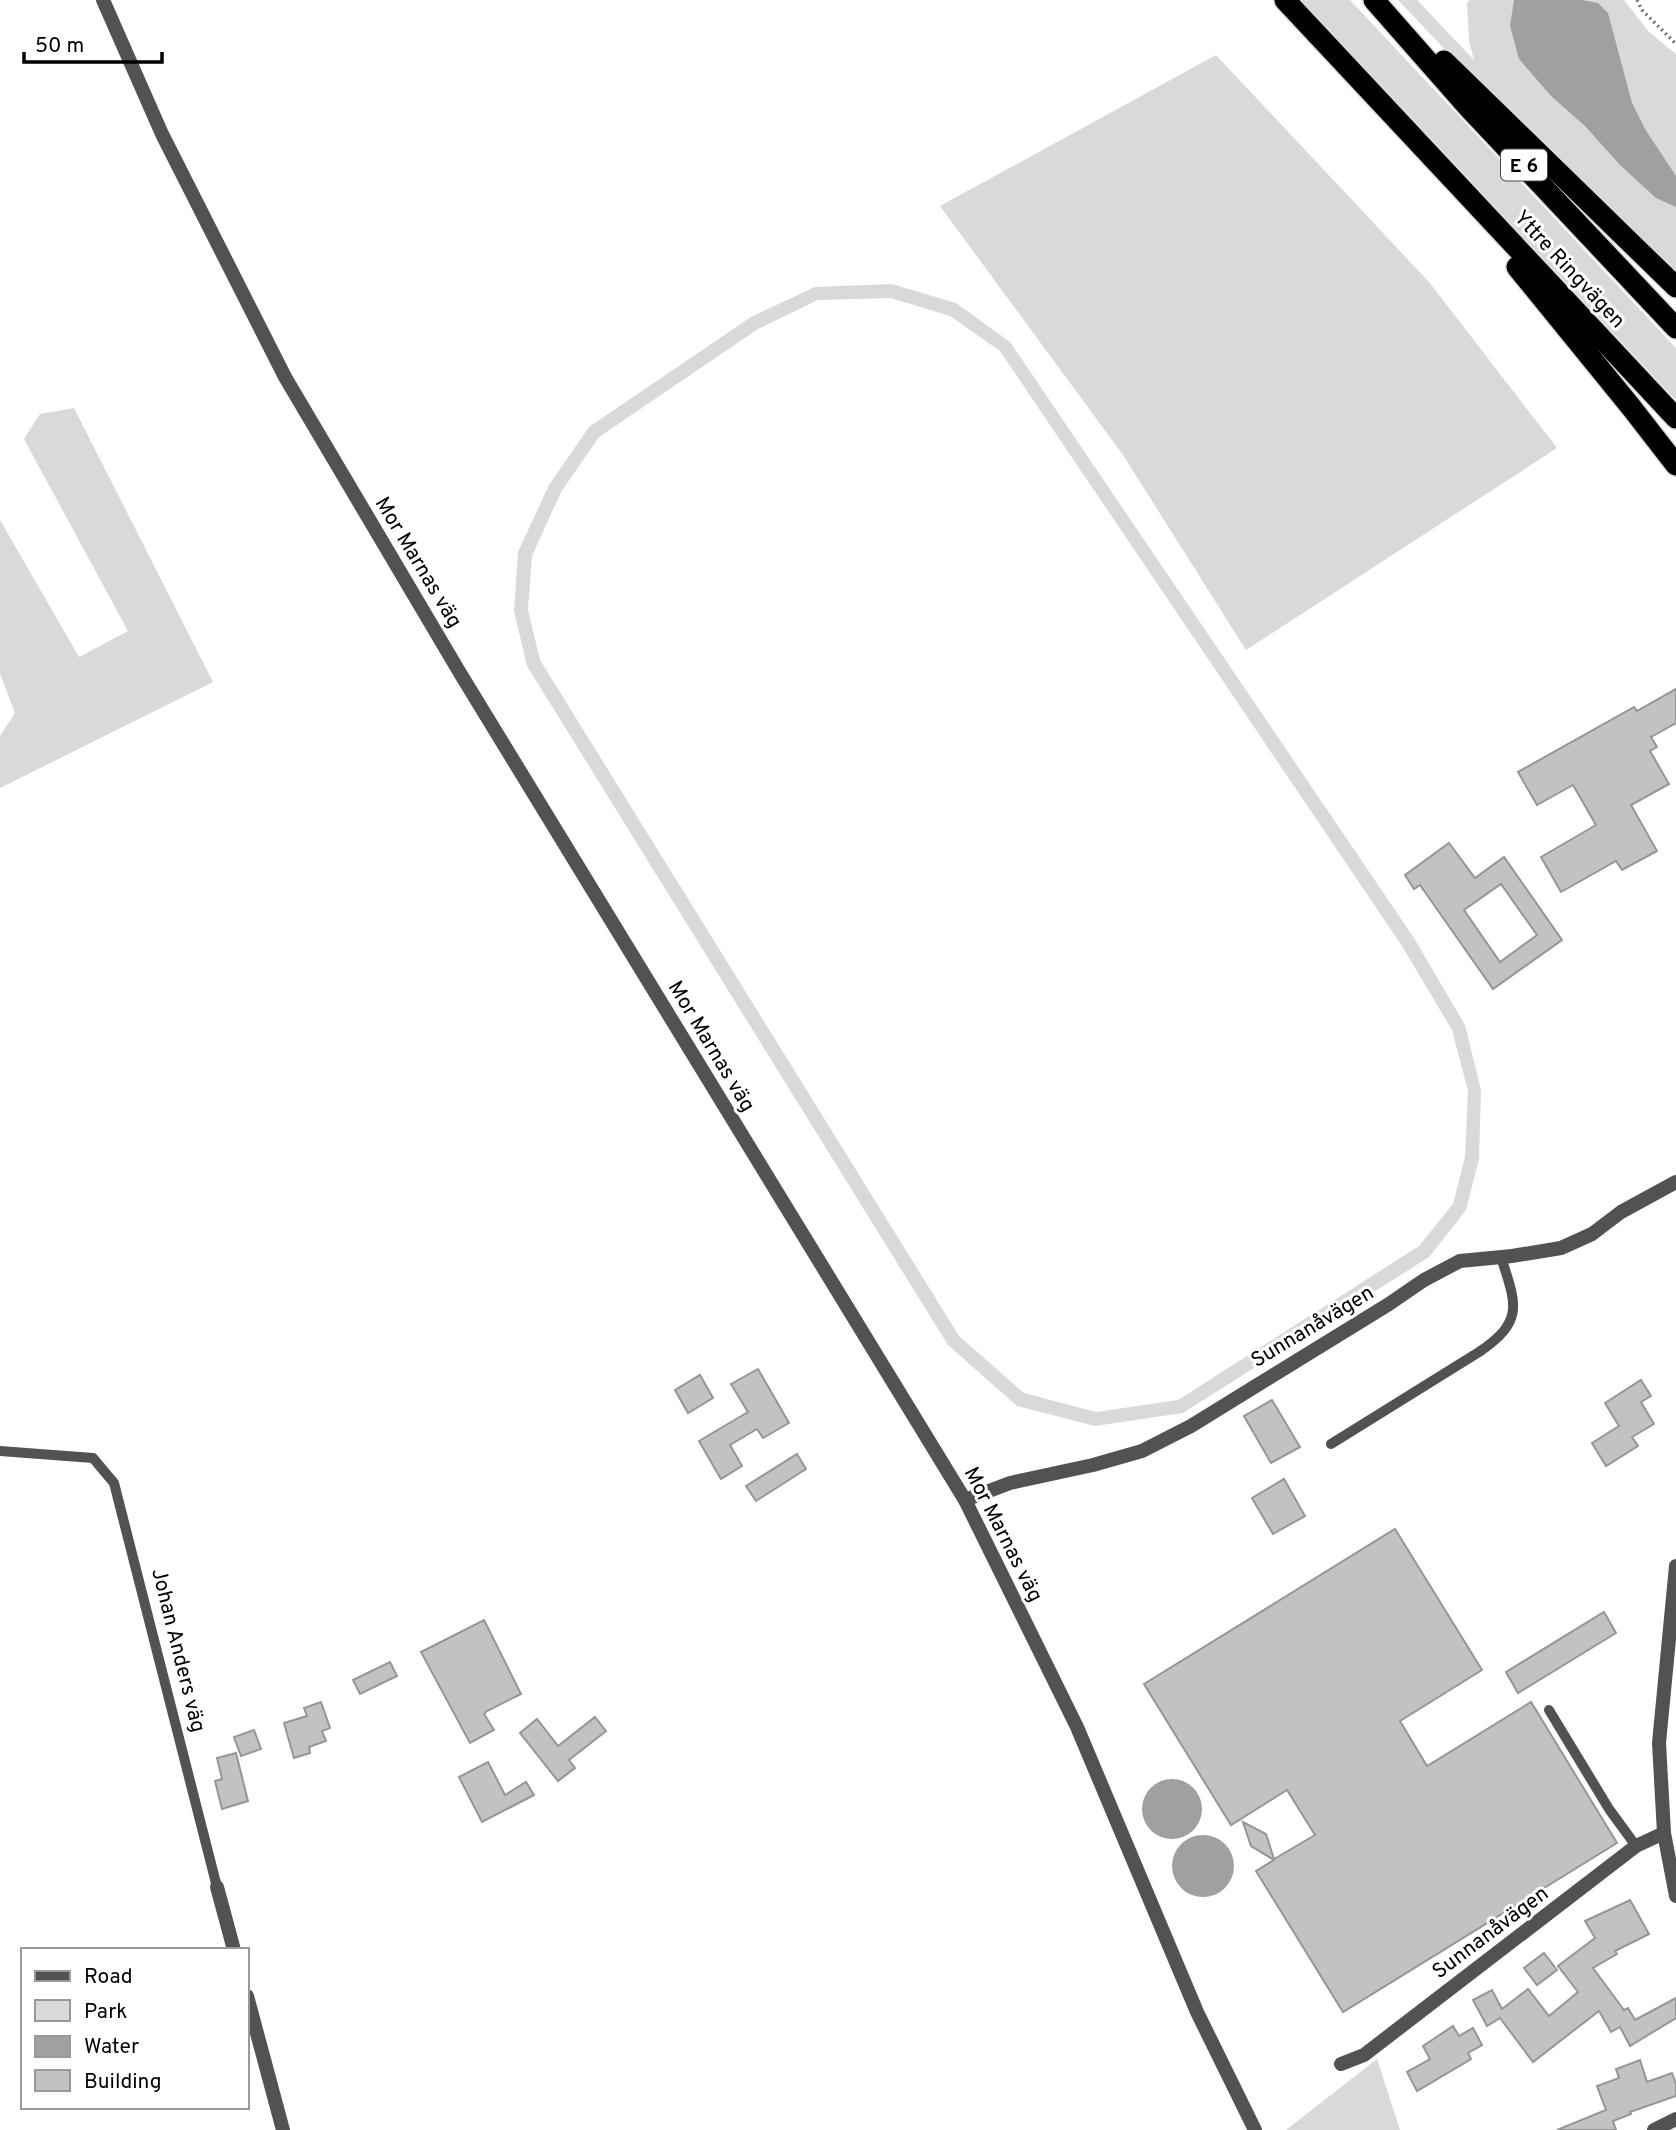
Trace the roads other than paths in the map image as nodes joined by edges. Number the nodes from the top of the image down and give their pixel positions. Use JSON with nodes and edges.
{"nodes":[{"id":1,"x":103,"y":0,"type":"edge"},
{"id":2,"x":1285,"y":0,"type":"edge"},
{"id":3,"x":1374,"y":0,"type":"edge"},
{"id":4,"x":1380,"y":0,"type":"edge"},
{"id":5,"x":1402,"y":127,"type":"junction"},
{"id":6,"x":1676,"y":287,"type":"edge"},
{"id":7,"x":1676,"y":328,"type":"edge"},
{"id":8,"x":1676,"y":418,"type":"edge"},
{"id":9,"x":1676,"y":465,"type":"edge"},
{"id":10,"x":1676,"y":1182,"type":"edge"},
{"id":11,"x":1501,"y":1257,"type":"junction"},
{"id":12,"x":1331,"y":1444,"type":"dead end"},
{"id":13,"x":0,"y":1451,"type":"edge"},
{"id":14,"x":965,"y":1500,"type":"junction"},
{"id":15,"x":1676,"y":1566,"type":"edge"},
{"id":16,"x":1549,"y":1710,"type":"dead end"},
{"id":17,"x":1664,"y":1833,"type":"junction"},
{"id":18,"x":1636,"y":1846,"type":"junction"},
{"id":19,"x":217,"y":1887,"type":"joint"},
{"id":20,"x":1676,"y":1896,"type":"edge"},
{"id":21,"x":233,"y":1948,"type":"edge"},
{"id":22,"x":248,"y":2000,"type":"edge"},
{"id":23,"x":1341,"y":2064,"type":"dead end"},
{"id":24,"x":1676,"y":2119,"type":"edge"},
{"id":25,"x":283,"y":2130,"type":"edge"},
{"id":26,"x":1255,"y":2130,"type":"edge"},
{"id":27,"x":1654,"y":2130,"type":"edge"}],
"edges":[{"from":1,"to":14,"type":"street","name":"Mor Marnas väg"},
{"from":2,"to":5,"type":"highway","name":"Yttre Ringvägen"},
{"from":3,"to":7,"type":"highway","name":"Yttre Ringvägen","number":"E 6"},
{"from":4,"to":6,"type":"highway"},
{"from":5,"to":8,"type":"highway","name":"Yttre Ringvägen"},
{"from":5,"to":9,"type":"highway"},
{"from":10,"to":11,"type":"street","name":"Sunnanåvägen"},
{"from":11,"to":12,"type":"lane"},
{"from":11,"to":14,"type":"street","name":"Sunnanåvägen"},
{"from":13,"to":19,"type":"lane","name":"Johan Anders väg"},
{"from":14,"to":26,"type":"street","name":"Mor Marnas väg"},
{"from":15,"to":17,"type":"street"},
{"from":16,"to":18,"type":"lane"},
{"from":17,"to":18,"type":"street","name":"Sunnanåvägen"},
{"from":17,"to":20,"type":"street"},
{"from":18,"to":23,"type":"street","name":"Sunnanåvägen"},
{"from":19,"to":21,"type":"street","name":"Johan Anders väg"},
{"from":22,"to":25,"type":"street"},
{"from":24,"to":27,"type":"street"}]}
